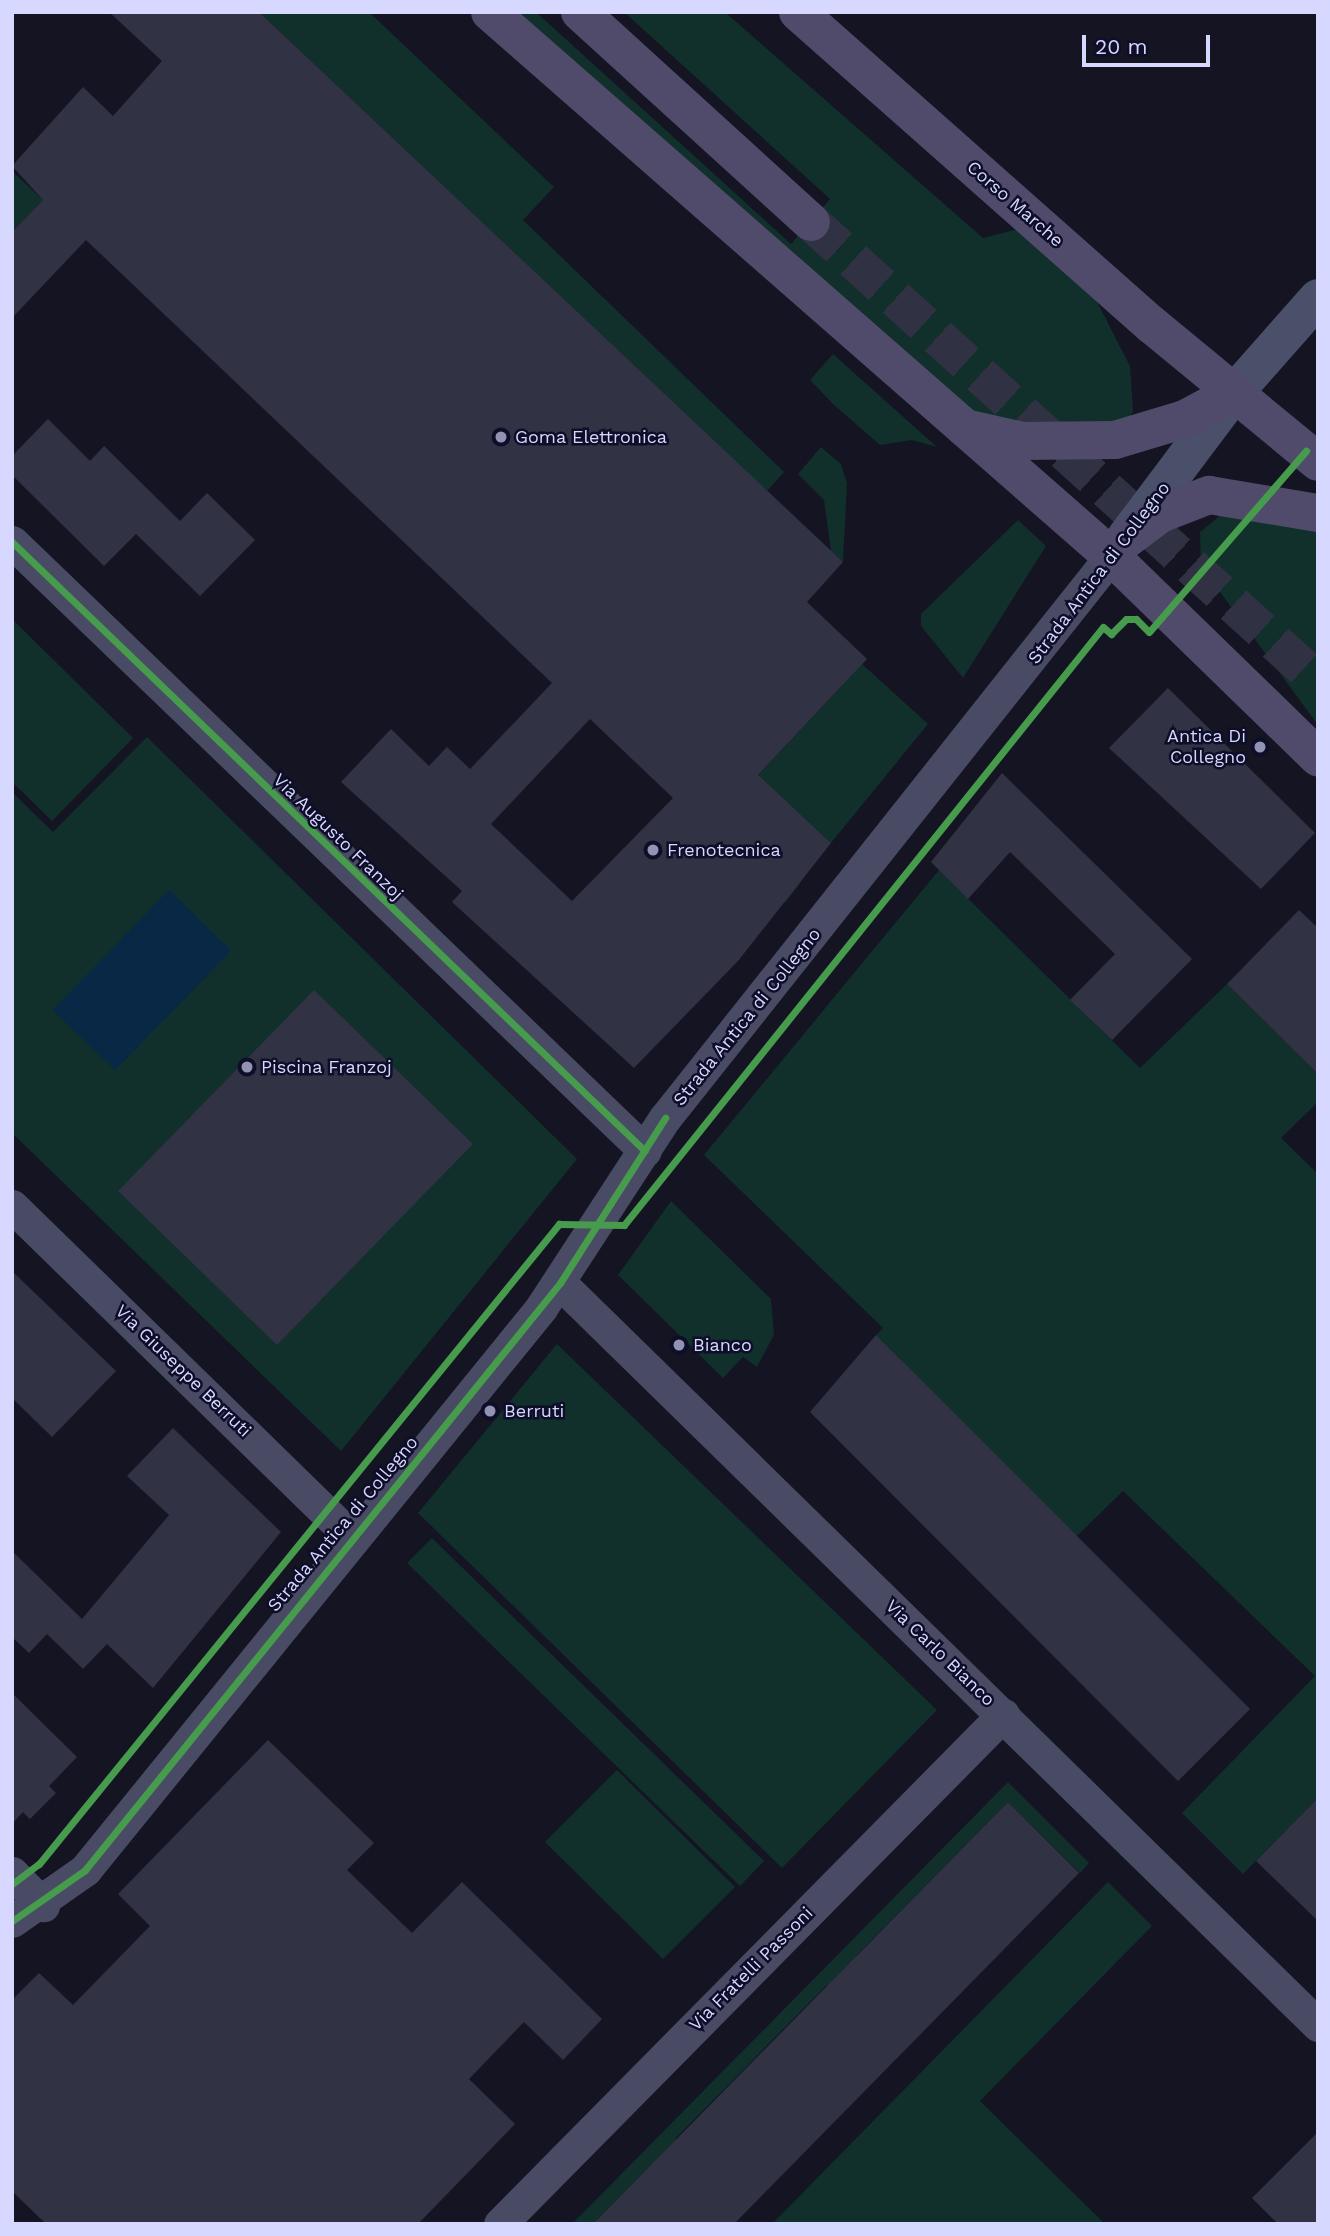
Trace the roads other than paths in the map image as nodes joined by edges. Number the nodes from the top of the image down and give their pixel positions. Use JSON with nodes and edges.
{"nodes":[{"id":1,"x":490,"y":12,"type":"edge"},
{"id":2,"x":580,"y":12,"type":"edge"},
{"id":3,"x":798,"y":12,"type":"edge"},
{"id":4,"x":811,"y":222,"type":"tunnel mouth"},
{"id":5,"x":1318,"y":298,"type":"edge"},
{"id":6,"x":1235,"y":392,"type":"junction"},
{"id":7,"x":955,"y":425,"type":"junction"},
{"id":8,"x":1318,"y":462,"type":"edge"},
{"id":9,"x":1318,"y":513,"type":"edge"},
{"id":10,"x":12,"y":542,"type":"edge"},
{"id":11,"x":1117,"y":549,"type":"junction"},
{"id":12,"x":1318,"y":757,"type":"edge"},
{"id":13,"x":645,"y":1151,"type":"junction"},
{"id":14,"x":12,"y":1206,"type":"edge"},
{"id":15,"x":560,"y":1283,"type":"junction"},
{"id":16,"x":352,"y":1538,"type":"junction"},
{"id":17,"x":1003,"y":1714,"type":"junction"},
{"id":18,"x":12,"y":1873,"type":"edge"},
{"id":19,"x":43,"y":1905,"type":"junction"},
{"id":20,"x":12,"y":1921,"type":"edge"},
{"id":21,"x":1318,"y":2025,"type":"edge"},
{"id":22,"x":500,"y":2224,"type":"edge"}],
"edges":[{"from":1,"to":7,"type":"main road"},
{"from":2,"to":4,"type":"main road"},
{"from":3,"to":6,"type":"main road","name":"Corso Marche"},
{"from":5,"to":6,"type":"main road","name":"Strada Antica di Collegno"},
{"from":6,"to":7,"type":"main road"},
{"from":6,"to":8,"type":"main road","name":"Corso Marche"},
{"from":6,"to":11,"type":"main road","name":"Strada Antica di Collegno"},
{"from":7,"to":11,"type":"main road"},
{"from":9,"to":11,"type":"main road"},
{"from":10,"to":13,"type":"street","name":"Via Augusto Franzoj"},
{"from":11,"to":12,"type":"main road"},
{"from":11,"to":13,"type":"street","name":"Strada Antica di Collegno"},
{"from":13,"to":15,"type":"street","name":"Strada Antica di Collegno"},
{"from":14,"to":16,"type":"street","name":"Via Giuseppe Berruti"},
{"from":15,"to":16,"type":"street","name":"Strada Antica di Collegno"},
{"from":15,"to":17,"type":"street","name":"Via Carlo Bianco"},
{"from":16,"to":19,"type":"street","name":"Strada Antica di Collegno"},
{"from":17,"to":21,"type":"street","name":"Via Carlo Bianco"},
{"from":17,"to":22,"type":"street","name":"Via Fratelli Passoni"},
{"from":18,"to":19,"type":"street"},
{"from":19,"to":20,"type":"street","name":"Strada Antica di Collegno"}]}
